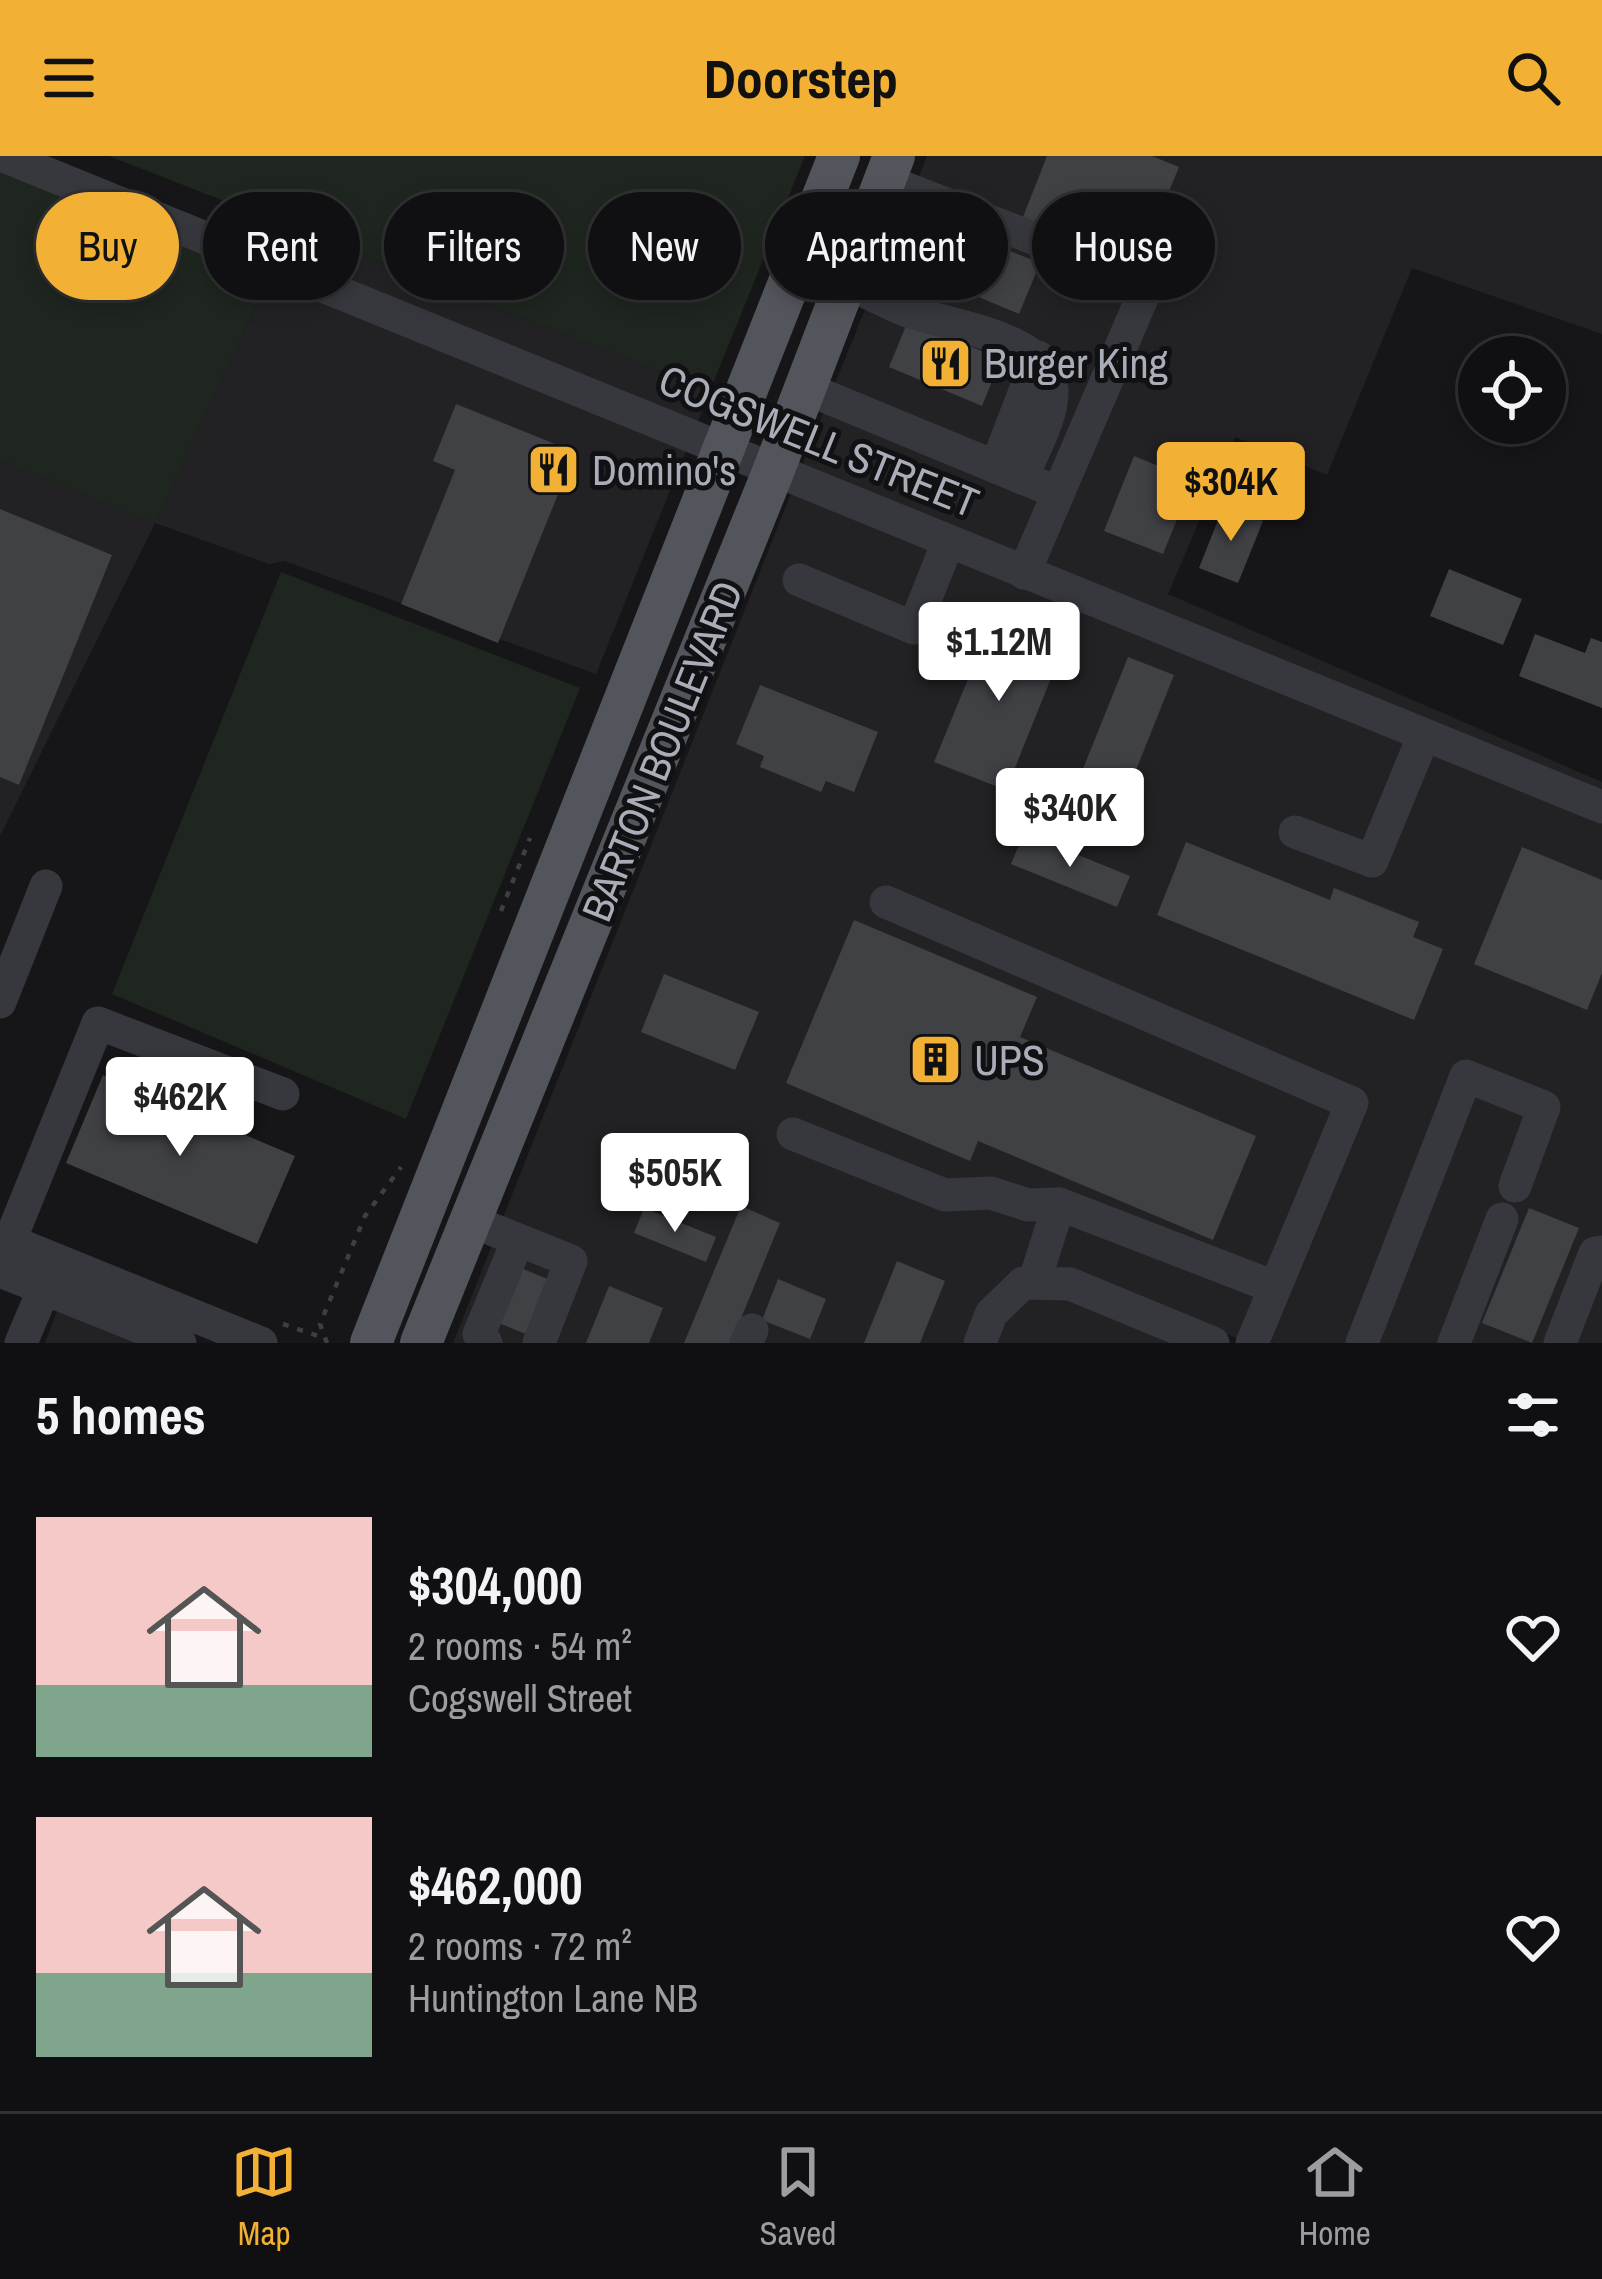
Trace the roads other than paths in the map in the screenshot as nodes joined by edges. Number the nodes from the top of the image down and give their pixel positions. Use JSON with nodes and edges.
{"nodes":[{"id":1,"x":4,"y":156,"type":"edge"},
{"id":2,"x":839,"y":156,"type":"edge"},
{"id":3,"x":884,"y":164,"type":"edge"},
{"id":4,"x":839,"y":300,"type":"edge"},
{"id":5,"x":883,"y":300,"type":"edge"},
{"id":6,"x":806,"y":388,"type":"junction"},
{"id":7,"x":720,"y":450,"type":"junction"},
{"id":8,"x":773,"y":472,"type":"junction"},
{"id":9,"x":1009,"y":472,"type":"junction"},
{"id":10,"x":1059,"y":493,"type":"junction"},
{"id":11,"x":948,"y":542,"type":"junction"},
{"id":12,"x":1024,"y":573,"type":"junction"},
{"id":13,"x":799,"y":580,"type":"dead end"},
{"id":14,"x":1424,"y":735,"type":"junction"},
{"id":15,"x":1602,"y":807,"type":"edge"},
{"id":16,"x":1295,"y":832,"type":"dead end"},
{"id":17,"x":46,"y":886,"type":"dead end"},
{"id":18,"x":886,"y":902,"type":"dead end"},
{"id":19,"x":529,"y":939,"type":"junction"},
{"id":20,"x":579,"y":959,"type":"junction"},
{"id":21,"x":0,"y":1002,"type":"edge"},
{"id":22,"x":283,"y":1094,"type":"dead end"},
{"id":23,"x":793,"y":1134,"type":"dead end"},
{"id":24,"x":1515,"y":1186,"type":"dead end"},
{"id":25,"x":1059,"y":1204,"type":"junction"},
{"id":26,"x":1502,"y":1219,"type":"dead end"},
{"id":27,"x":471,"y":1221,"type":"junction"},
{"id":28,"x":518,"y":1240,"type":"junction"},
{"id":29,"x":1602,"y":1252,"type":"edge"},
{"id":30,"x":3,"y":1253,"type":"edge"},
{"id":31,"x":50,"y":1274,"type":"junction"},
{"id":32,"x":1034,"y":1283,"type":"junction"},
{"id":33,"x":1274,"y":1287,"type":"junction"},
{"id":34,"x":150,"y":1314,"type":"junction"},
{"id":35,"x":21,"y":1343,"type":"edge"},
{"id":36,"x":180,"y":1343,"type":"edge"},
{"id":37,"x":261,"y":1343,"type":"edge"},
{"id":38,"x":371,"y":1343,"type":"edge"},
{"id":39,"x":421,"y":1343,"type":"edge"},
{"id":40,"x":486,"y":1343,"type":"edge"},
{"id":41,"x":539,"y":1343,"type":"edge"},
{"id":42,"x":980,"y":1343,"type":"edge"},
{"id":43,"x":1213,"y":1343,"type":"edge"},
{"id":44,"x":1252,"y":1343,"type":"edge"},
{"id":45,"x":1362,"y":1343,"type":"edge"},
{"id":46,"x":1454,"y":1343,"type":"edge"},
{"id":47,"x":1560,"y":1343,"type":"edge"}],
"edges":[{"from":1,"to":7,"type":"street","name":"COGSWELL STREET"},
{"from":2,"to":7,"type":"main road","name":"BARTON BOULEVARD"},
{"from":3,"to":10,"type":"street"},
{"from":4,"to":6,"type":"main road","name":"BARTON BOULEVARD"},
{"from":5,"to":9,"type":"street"},
{"from":6,"to":8,"type":"main road","name":"BARTON BOULEVARD"},
{"from":6,"to":9,"type":"street"},
{"from":7,"to":8,"type":"street","name":"COGSWELL STREET"},
{"from":7,"to":19,"type":"main road","name":"BARTON BOULEVARD"},
{"from":8,"to":11,"type":"street","name":"COGSWELL STREET"},
{"from":8,"to":20,"type":"main road","name":"BARTON BOULEVARD"},
{"from":9,"to":10,"type":"street"},
{"from":10,"to":12,"type":"street"},
{"from":11,"to":12,"type":"street","name":"COGSWELL STREET"},
{"from":11,"to":13,"type":"street"},
{"from":12,"to":14,"type":"street","name":"COGSWELL STREET"},
{"from":14,"to":15,"type":"street","name":"COGSWELL STREET"},
{"from":14,"to":16,"type":"street"},
{"from":17,"to":21,"type":"street"},
{"from":18,"to":33,"type":"street"},
{"from":19,"to":20,"type":"main road"},
{"from":19,"to":38,"type":"main road","name":"BARTON BOULEVARD"},
{"from":20,"to":27,"type":"main road","name":"BARTON BOULEVARD"},
{"from":22,"to":30,"type":"street"},
{"from":23,"to":25,"type":"street"},
{"from":24,"to":45,"type":"street"},
{"from":25,"to":32,"type":"street"},
{"from":25,"to":33,"type":"street"},
{"from":26,"to":46,"type":"street"},
{"from":27,"to":28,"type":"street"},
{"from":27,"to":39,"type":"main road","name":"BARTON BOULEVARD"},
{"from":28,"to":40,"type":"street"},
{"from":28,"to":41,"type":"street"},
{"from":29,"to":47,"type":"street"},
{"from":30,"to":31,"type":"street"},
{"from":31,"to":34,"type":"street"},
{"from":31,"to":35,"type":"street"},
{"from":32,"to":42,"type":"street"},
{"from":32,"to":43,"type":"street"},
{"from":33,"to":44,"type":"street"},
{"from":34,"to":36,"type":"street"},
{"from":34,"to":37,"type":"street"}]}
